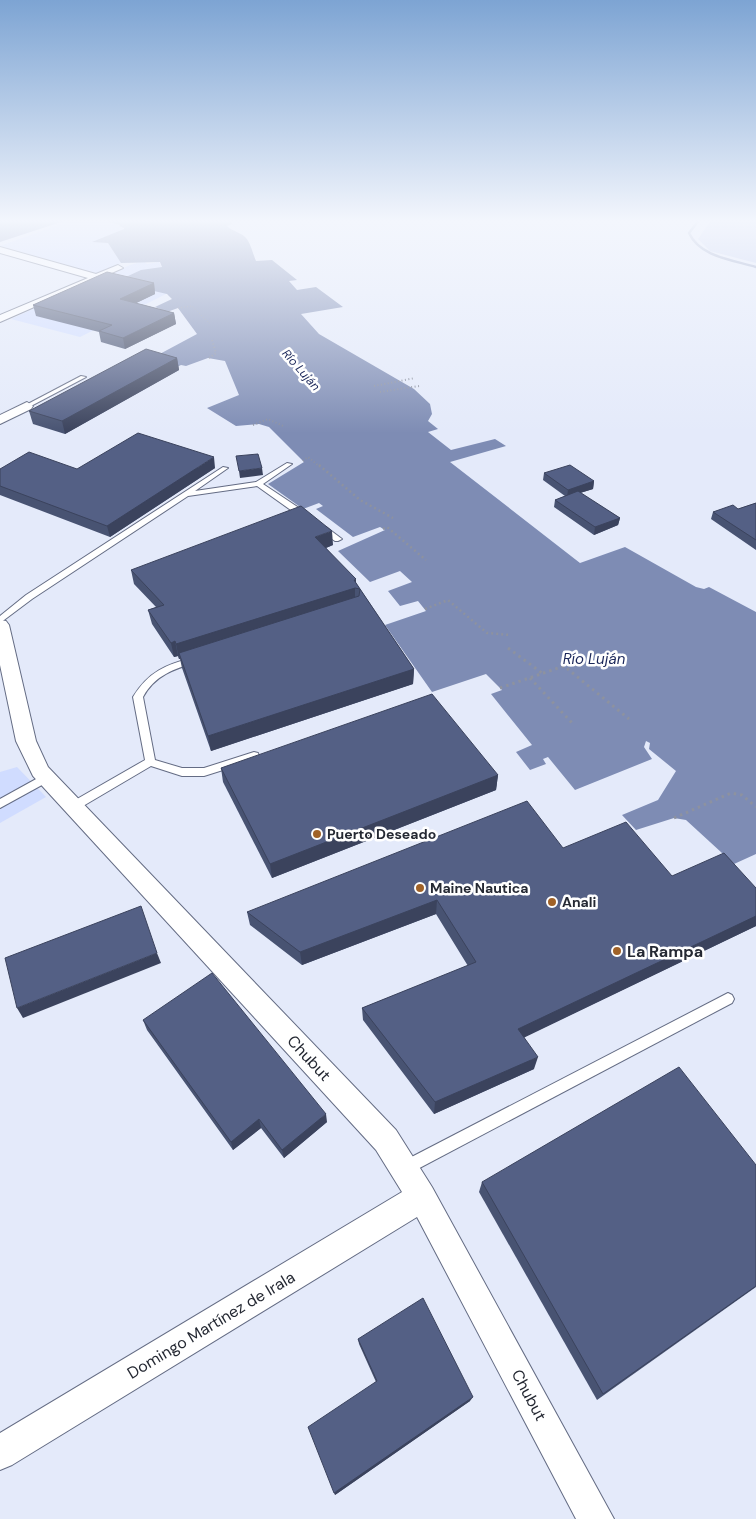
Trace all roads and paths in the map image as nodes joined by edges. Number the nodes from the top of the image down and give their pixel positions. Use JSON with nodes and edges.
{"nodes":[{"id":1,"x":64,"y":291,"type":"edge"},
{"id":2,"x":178,"y":308,"type":"dead end"},
{"id":3,"x":0,"y":319,"type":"edge"},
{"id":4,"x":210,"y":324,"type":"dead end"},
{"id":5,"x":212,"y":340,"type":"dead end"},
{"id":6,"x":208,"y":358,"type":"dead end"},
{"id":7,"x":83,"y":377,"type":"dead end"},
{"id":8,"x":415,"y":378,"type":"dead end"},
{"id":9,"x":374,"y":386,"type":"dead end"},
{"id":10,"x":419,"y":386,"type":"dead end"},
{"id":11,"x":380,"y":392,"type":"dead end"},
{"id":12,"x":27,"y":406,"type":"joint"},
{"id":13,"x":0,"y":420,"type":"edge"},
{"id":14,"x":253,"y":425,"type":"dead end"},
{"id":15,"x":283,"y":426,"type":"dead end"},
{"id":16,"x":302,"y":460,"type":"dead end"},
{"id":17,"x":289,"y":464,"type":"dead end"},
{"id":18,"x":225,"y":468,"type":"dead end"},
{"id":19,"x":258,"y":484,"type":"junction"},
{"id":20,"x":185,"y":494,"type":"junction"},
{"id":21,"x":394,"y":518,"type":"dead end"},
{"id":22,"x":383,"y":529,"type":"dead end"},
{"id":23,"x":338,"y":540,"type":"dead end"},
{"id":24,"x":426,"y":560,"type":"dead end"},
{"id":25,"x":425,"y":609,"type":"dead end"},
{"id":26,"x":0,"y":620,"type":"edge"},
{"id":27,"x":0,"y":624,"type":"edge"},
{"id":28,"x":510,"y":635,"type":"dead end"},
{"id":29,"x":508,"y":648,"type":"dead end"},
{"id":30,"x":207,"y":656,"type":"edge"},
{"id":31,"x":542,"y":674,"type":"junction"},
{"id":32,"x":530,"y":678,"type":"junction"},
{"id":33,"x":500,"y":688,"type":"dead end"},
{"id":34,"x":629,"y":719,"type":"dead end"},
{"id":35,"x":572,"y":723,"type":"dead end"},
{"id":36,"x":267,"y":752,"type":"edge"},
{"id":37,"x":150,"y":762,"type":"junction"},
{"id":38,"x":47,"y":777,"type":"junction"},
{"id":39,"x":0,"y":804,"type":"edge"},
{"id":40,"x":74,"y":806,"type":"junction"},
{"id":41,"x":756,"y":807,"type":"edge"},
{"id":42,"x":674,"y":818,"type":"dead end"},
{"id":43,"x":728,"y":999,"type":"dead end"},
{"id":44,"x":404,"y":1168,"type":"junction"},
{"id":45,"x":422,"y":1197,"type":"junction"},
{"id":46,"x":0,"y":1453,"type":"edge"},
{"id":47,"x":596,"y":1519,"type":"edge"}],
"edges":[{"from":1,"to":3,"type":"street"},
{"from":2,"to":4,"type":"path"},
{"from":5,"to":6,"type":"path"},
{"from":7,"to":12,"type":"lane"},
{"from":8,"to":9,"type":"path"},
{"from":10,"to":11,"type":"path"},
{"from":12,"to":13,"type":"street"},
{"from":14,"to":15,"type":"path"},
{"from":16,"to":21,"type":"path"},
{"from":17,"to":19,"type":"lane"},
{"from":18,"to":20,"type":"lane"},
{"from":19,"to":20,"type":"lane"},
{"from":19,"to":23,"type":"lane"},
{"from":20,"to":26,"type":"lane"},
{"from":22,"to":24,"type":"path"},
{"from":25,"to":28,"type":"path"},
{"from":27,"to":38,"type":"street","name":"Chubut"},
{"from":29,"to":31,"type":"path"},
{"from":30,"to":37,"type":"lane"},
{"from":31,"to":32,"type":"path"},
{"from":31,"to":34,"type":"path"},
{"from":32,"to":33,"type":"path"},
{"from":32,"to":35,"type":"path"},
{"from":36,"to":37,"type":"lane"},
{"from":37,"to":40,"type":"lane"},
{"from":38,"to":39,"type":"lane"},
{"from":38,"to":40,"type":"street","name":"Chubut"},
{"from":40,"to":44,"type":"street","name":"Chubut"},
{"from":41,"to":42,"type":"path"},
{"from":43,"to":44,"type":"lane"},
{"from":44,"to":45,"type":"street","name":"Chubut"},
{"from":45,"to":46,"type":"street","name":"Domingo Martínez de Irala"},
{"from":45,"to":47,"type":"street","name":"Chubut"}]}
